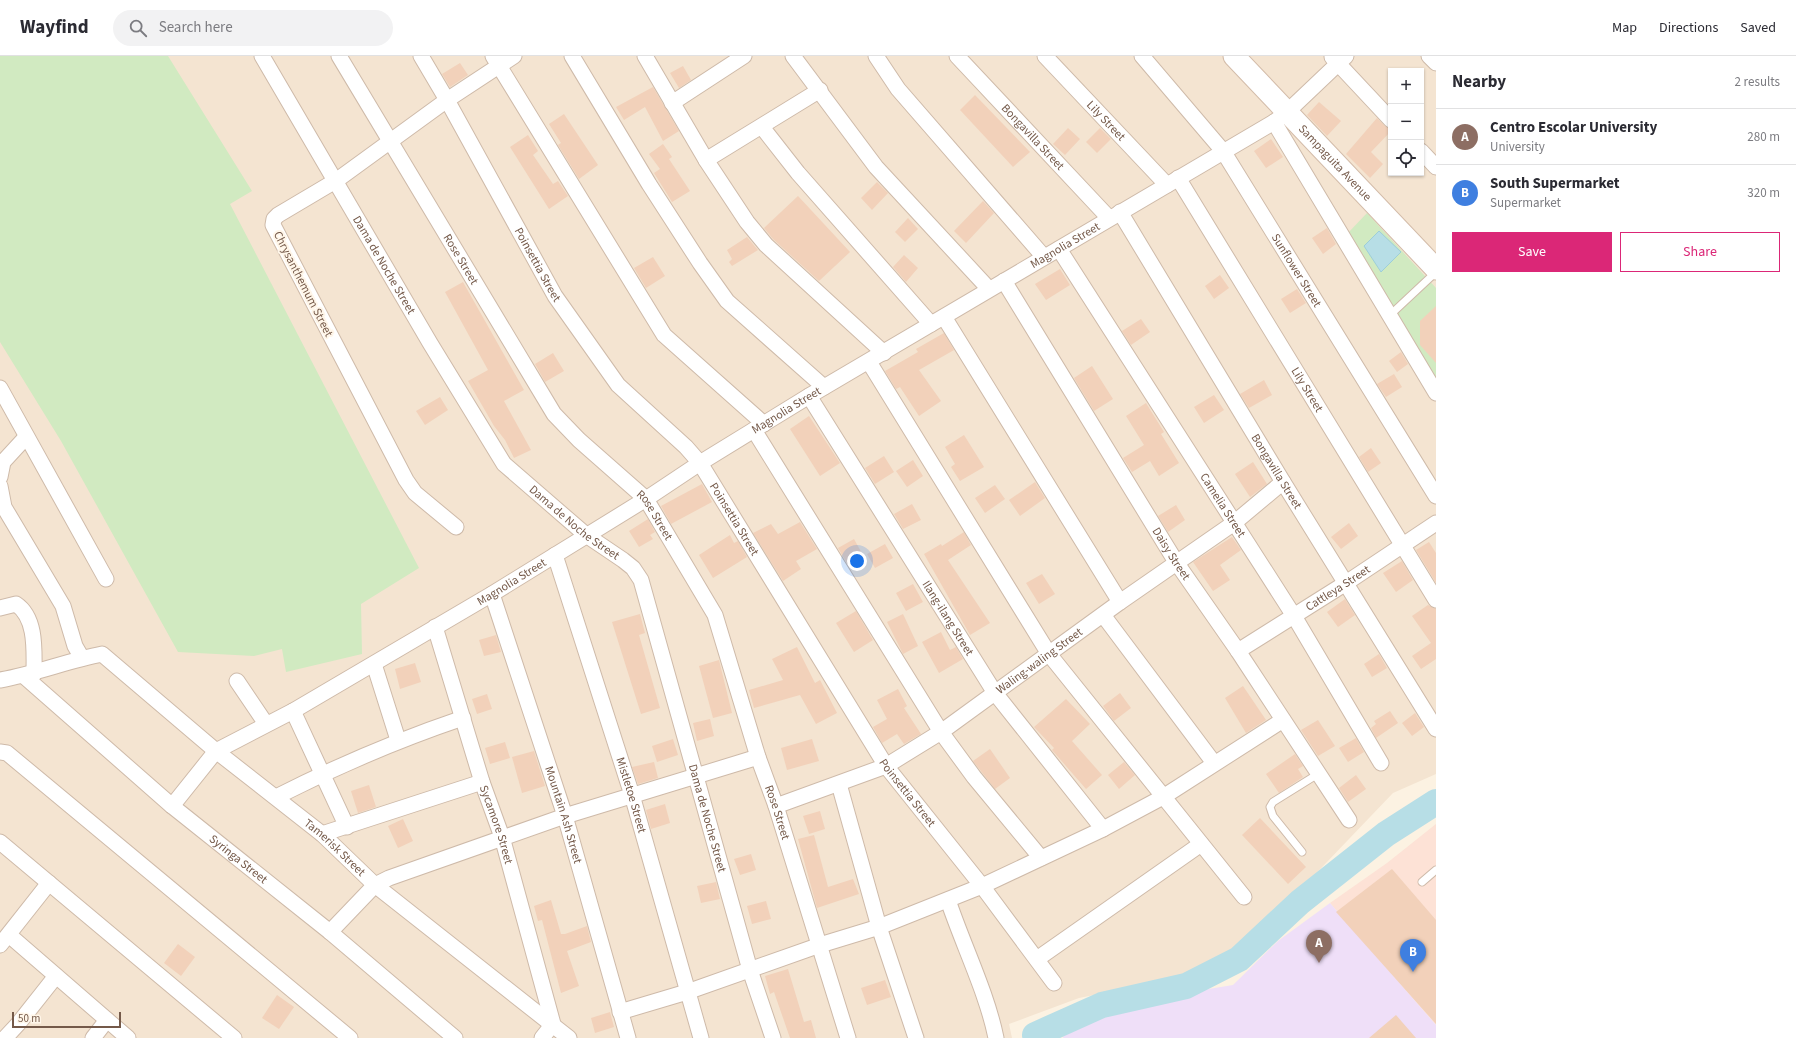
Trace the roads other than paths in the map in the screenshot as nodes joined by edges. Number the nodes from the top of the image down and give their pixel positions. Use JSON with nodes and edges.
{"nodes":[{"id":1,"x":262,"y":56,"type":"edge"},
{"id":2,"x":339,"y":56,"type":"edge"},
{"id":3,"x":421,"y":56,"type":"edge"},
{"id":4,"x":514,"y":56,"type":"edge"},
{"id":5,"x":572,"y":56,"type":"edge"},
{"id":6,"x":645,"y":56,"type":"edge"},
{"id":7,"x":744,"y":56,"type":"edge"},
{"id":8,"x":793,"y":56,"type":"edge"},
{"id":9,"x":876,"y":56,"type":"edge"},
{"id":10,"x":957,"y":56,"type":"edge"},
{"id":11,"x":1045,"y":56,"type":"edge"},
{"id":12,"x":1142,"y":56,"type":"edge"},
{"id":13,"x":1234,"y":56,"type":"edge"},
{"id":14,"x":1430,"y":56,"type":"edge"},
{"id":15,"x":1338,"y":58,"type":"edge"},
{"id":16,"x":496,"y":61,"type":"edge"},
{"id":17,"x":1436,"y":63,"type":"edge"},
{"id":18,"x":820,"y":90,"type":"junction"},
{"id":19,"x":447,"y":100,"type":"junction"},
{"id":20,"x":672,"y":103,"type":"junction"},
{"id":21,"x":1388,"y":116,"type":"edge"},
{"id":22,"x":1280,"y":118,"type":"junction"},
{"id":23,"x":762,"y":127,"type":"junction"},
{"id":24,"x":392,"y":142,"type":"junction"},
{"id":25,"x":1222,"y":151,"type":"junction"},
{"id":26,"x":1424,"y":154,"type":"edge"},
{"id":27,"x":706,"y":160,"type":"junction"},
{"id":28,"x":1436,"y":167,"type":"edge"},
{"id":29,"x":336,"y":180,"type":"junction"},
{"id":30,"x":1172,"y":182,"type":"junction"},
{"id":31,"x":1115,"y":215,"type":"junction"},
{"id":32,"x":1059,"y":249,"type":"junction"},
{"id":33,"x":1044,"y":257,"type":"junction"},
{"id":34,"x":1436,"y":270,"type":"edge"},
{"id":35,"x":1004,"y":281,"type":"junction"},
{"id":36,"x":989,"y":289,"type":"junction"},
{"id":37,"x":1389,"y":316,"type":"junction"},
{"id":38,"x":937,"y":321,"type":"junction"},
{"id":39,"x":884,"y":353,"type":"junction"},
{"id":40,"x":869,"y":362,"type":"junction"},
{"id":41,"x":824,"y":387,"type":"junction"},
{"id":42,"x":0,"y":388,"type":"edge"},
{"id":43,"x":1436,"y":393,"type":"edge"},
{"id":44,"x":809,"y":396,"type":"junction"},
{"id":45,"x":759,"y":427,"type":"junction"},
{"id":46,"x":26,"y":437,"type":"junction"},
{"id":47,"x":700,"y":463,"type":"junction"},
{"id":48,"x":0,"y":477,"type":"edge"},
{"id":49,"x":1283,"y":482,"type":"junction"},
{"id":50,"x":0,"y":486,"type":"edge"},
{"id":51,"x":1436,"y":496,"type":"edge"},
{"id":52,"x":646,"y":499,"type":"junction"},
{"id":53,"x":1234,"y":523,"type":"junction"},
{"id":54,"x":1436,"y":523,"type":"edge"},
{"id":55,"x":456,"y":527,"type":"dead end"},
{"id":56,"x":586,"y":535,"type":"junction"},
{"id":57,"x":1401,"y":546,"type":"junction"},
{"id":58,"x":555,"y":555,"type":"junction"},
{"id":59,"x":1176,"y":562,"type":"junction"},
{"id":60,"x":106,"y":579,"type":"dead end"},
{"id":61,"x":1346,"y":583,"type":"junction"},
{"id":62,"x":492,"y":594,"type":"junction"},
{"id":63,"x":1436,"y":600,"type":"edge"},
{"id":64,"x":1120,"y":602,"type":"junction"},
{"id":65,"x":0,"y":608,"type":"edge"},
{"id":66,"x":1102,"y":615,"type":"junction"},
{"id":67,"x":1294,"y":616,"type":"junction"},
{"id":68,"x":435,"y":627,"type":"junction"},
{"id":69,"x":1238,"y":651,"type":"junction"},
{"id":70,"x":1049,"y":654,"type":"junction"},
{"id":71,"x":82,"y":658,"type":"junction"},
{"id":72,"x":374,"y":664,"type":"junction"},
{"id":73,"x":29,"y":675,"type":"junction"},
{"id":74,"x":0,"y":680,"type":"edge"},
{"id":75,"x":237,"y":681,"type":"dead end"},
{"id":76,"x":995,"y":693,"type":"junction"},
{"id":77,"x":294,"y":711,"type":"junction"},
{"id":78,"x":463,"y":718,"type":"junction"},
{"id":79,"x":1284,"y":720,"type":"junction"},
{"id":80,"x":266,"y":724,"type":"junction"},
{"id":81,"x":1436,"y":729,"type":"edge"},
{"id":82,"x":941,"y":732,"type":"junction"},
{"id":83,"x":398,"y":740,"type":"junction"},
{"id":84,"x":216,"y":750,"type":"junction"},
{"id":85,"x":0,"y":752,"type":"edge"},
{"id":86,"x":758,"y":757,"type":"junction"},
{"id":87,"x":1214,"y":763,"type":"junction"},
{"id":88,"x":1381,"y":763,"type":"dead end"},
{"id":89,"x":886,"y":766,"type":"junction"},
{"id":90,"x":322,"y":773,"type":"junction"},
{"id":91,"x":1318,"y":774,"type":"junction"},
{"id":92,"x":696,"y":775,"type":"junction"},
{"id":93,"x":482,"y":782,"type":"junction"},
{"id":94,"x":839,"y":784,"type":"junction"},
{"id":95,"x":632,"y":795,"type":"junction"},
{"id":96,"x":276,"y":797,"type":"junction"},
{"id":97,"x":1163,"y":797,"type":"junction"},
{"id":98,"x":172,"y":806,"type":"junction"},
{"id":99,"x":776,"y":806,"type":"junction"},
{"id":100,"x":565,"y":816,"type":"junction"},
{"id":101,"x":1349,"y":820,"type":"dead end"},
{"id":102,"x":347,"y":827,"type":"junction"},
{"id":103,"x":1103,"y":829,"type":"junction"},
{"id":104,"x":322,"y":834,"type":"junction"},
{"id":105,"x":502,"y":837,"type":"junction"},
{"id":106,"x":0,"y":842,"type":"edge"},
{"id":107,"x":1201,"y":844,"type":"junction"},
{"id":108,"x":1302,"y":852,"type":"dead end"},
{"id":109,"x":1041,"y":858,"type":"junction"},
{"id":110,"x":1436,"y":870,"type":"edge"},
{"id":111,"x":1422,"y":882,"type":"dead end"},
{"id":112,"x":49,"y":883,"type":"junction"},
{"id":113,"x":374,"y":885,"type":"junction"},
{"id":114,"x":982,"y":886,"type":"junction"},
{"id":115,"x":1244,"y":896,"type":"dead end"},
{"id":116,"x":948,"y":900,"type":"junction"},
{"id":117,"x":879,"y":927,"type":"junction"},
{"id":118,"x":330,"y":932,"type":"junction"},
{"id":119,"x":4,"y":940,"type":"edge"},
{"id":120,"x":820,"y":946,"type":"junction"},
{"id":121,"x":1037,"y":959,"type":"junction"},
{"id":122,"x":750,"y":970,"type":"junction"},
{"id":123,"x":56,"y":976,"type":"junction"},
{"id":124,"x":1054,"y":983,"type":"dead end"},
{"id":125,"x":687,"y":992,"type":"junction"},
{"id":126,"x":620,"y":1012,"type":"junction"},
{"id":127,"x":107,"y":1020,"type":"junction"},
{"id":128,"x":553,"y":1024,"type":"junction"},
{"id":129,"x":5,"y":1038,"type":"edge"},
{"id":130,"x":93,"y":1038,"type":"edge"},
{"id":131,"x":128,"y":1038,"type":"edge"},
{"id":132,"x":234,"y":1038,"type":"edge"},
{"id":133,"x":350,"y":1038,"type":"edge"},
{"id":134,"x":455,"y":1038,"type":"edge"},
{"id":135,"x":542,"y":1038,"type":"edge"},
{"id":136,"x":569,"y":1038,"type":"edge"},
{"id":137,"x":628,"y":1038,"type":"edge"},
{"id":138,"x":701,"y":1038,"type":"edge"},
{"id":139,"x":773,"y":1038,"type":"edge"},
{"id":140,"x":848,"y":1038,"type":"edge"},
{"id":141,"x":916,"y":1038,"type":"edge"},
{"id":142,"x":996,"y":1038,"type":"edge"}],
"edges":[{"from":1,"to":29,"type":"street","name":"Dama de Noche Street"},
{"from":2,"to":24,"type":"street","name":"Rose Street"},
{"from":3,"to":19,"type":"street","name":"Poinsettia Street"},
{"from":4,"to":16,"type":"street","name":"Chrysanthemum Street"},
{"from":5,"to":41,"type":"street"},
{"from":6,"to":20,"type":"street"},
{"from":7,"to":20,"type":"street"},
{"from":8,"to":18,"type":"street"},
{"from":9,"to":33,"type":"street"},
{"from":10,"to":31,"type":"street","name":"Bongavilla Street"},
{"from":11,"to":30,"type":"street","name":"Lily Street"},
{"from":12,"to":25,"type":"street","name":"Sunflower Street"},
{"from":13,"to":22,"type":"main road","name":"Sampaguita Avenue"},
{"from":14,"to":17,"type":"street"},
{"from":15,"to":21,"type":"street"},
{"from":15,"to":22,"type":"street","name":"Magnolia Street"},
{"from":16,"to":19,"type":"street","name":"Chrysanthemum Street"},
{"from":16,"to":45,"type":"street"},
{"from":18,"to":23,"type":"street"},
{"from":18,"to":36,"type":"street"},
{"from":19,"to":24,"type":"street","name":"Chrysanthemum Street"},
{"from":19,"to":47,"type":"street","name":"Poinsettia Street"},
{"from":20,"to":27,"type":"street"},
{"from":22,"to":25,"type":"street","name":"Magnolia Street"},
{"from":22,"to":34,"type":"main road","name":"Sampaguita Avenue"},
{"from":22,"to":37,"type":"street"},
{"from":23,"to":27,"type":"street"},
{"from":23,"to":38,"type":"street"},
{"from":24,"to":29,"type":"street","name":"Chrysanthemum Street"},
{"from":24,"to":52,"type":"street","name":"Rose Street"},
{"from":25,"to":30,"type":"street","name":"Magnolia Street"},
{"from":25,"to":51,"type":"street","name":"Sunflower Street"},
{"from":26,"to":28,"type":"street"},
{"from":27,"to":39,"type":"street"},
{"from":29,"to":55,"type":"street","name":"Chrysanthemum Street"},
{"from":29,"to":56,"type":"street","name":"Dama de Noche Street"},
{"from":30,"to":31,"type":"street","name":"Magnolia Street"},
{"from":30,"to":57,"type":"street","name":"Lily Street"},
{"from":31,"to":32,"type":"street","name":"Magnolia Street"},
{"from":31,"to":49,"type":"street","name":"Bongavilla Street"},
{"from":32,"to":33,"type":"street","name":"Magnolia Street"},
{"from":32,"to":53,"type":"street","name":"Camelia Street"},
{"from":33,"to":35,"type":"street","name":"Magnolia Street"},
{"from":34,"to":37,"type":"lane"},
{"from":35,"to":36,"type":"street","name":"Magnolia Street"},
{"from":35,"to":59,"type":"street","name":"Daisy Street"},
{"from":36,"to":38,"type":"street","name":"Magnolia Street"},
{"from":37,"to":43,"type":"street"},
{"from":38,"to":39,"type":"street","name":"Magnolia Street"},
{"from":38,"to":64,"type":"street"},
{"from":39,"to":40,"type":"street","name":"Magnolia Street"},
{"from":40,"to":41,"type":"street","name":"Magnolia Street"},
{"from":40,"to":70,"type":"street"},
{"from":41,"to":44,"type":"street","name":"Magnolia Street"},
{"from":42,"to":46,"type":"street"},
{"from":44,"to":45,"type":"street","name":"Magnolia Street"},
{"from":44,"to":76,"type":"street","name":"Ilang-ilang Street"},
{"from":45,"to":47,"type":"street","name":"Magnolia Street"},
{"from":45,"to":82,"type":"street"},
{"from":46,"to":48,"type":"street"},
{"from":46,"to":60,"type":"street"},
{"from":47,"to":52,"type":"street","name":"Magnolia Street"},
{"from":47,"to":89,"type":"street","name":"Poinsettia Street"},
{"from":49,"to":53,"type":"street","name":"Waling-waling Street"},
{"from":49,"to":61,"type":"street","name":"Bongavilla Street"},
{"from":50,"to":71,"type":"street"},
{"from":52,"to":56,"type":"street","name":"Magnolia Street"},
{"from":52,"to":86,"type":"street","name":"Rose Street"},
{"from":53,"to":59,"type":"street","name":"Waling-waling Street"},
{"from":53,"to":67,"type":"street","name":"Camelia Street"},
{"from":54,"to":57,"type":"street","name":"Cattleya Street"},
{"from":56,"to":58,"type":"street","name":"Magnolia Street"},
{"from":56,"to":92,"type":"street","name":"Dama de Noche Street"},
{"from":57,"to":61,"type":"street","name":"Cattleya Street"},
{"from":57,"to":63,"type":"street","name":"Lily Street"},
{"from":58,"to":62,"type":"street","name":"Magnolia Street"},
{"from":58,"to":95,"type":"street","name":"Mistletoe Street"},
{"from":59,"to":64,"type":"street","name":"Waling-waling Street"},
{"from":59,"to":69,"type":"street","name":"Daisy Street"},
{"from":61,"to":67,"type":"street","name":"Cattleya Street"},
{"from":61,"to":81,"type":"street","name":"Bongavilla Street"},
{"from":62,"to":68,"type":"street","name":"Magnolia Street"},
{"from":62,"to":100,"type":"street","name":"Mountain Ash Street"},
{"from":64,"to":66,"type":"street","name":"Waling-waling Street"},
{"from":65,"to":73,"type":"street"},
{"from":66,"to":70,"type":"street","name":"Waling-waling Street"},
{"from":66,"to":87,"type":"street"},
{"from":67,"to":69,"type":"street","name":"Cattleya Street"},
{"from":67,"to":88,"type":"street","name":"Camelia Street"},
{"from":68,"to":72,"type":"street","name":"Magnolia Street"},
{"from":68,"to":78,"type":"street","name":"Sycamore Street"},
{"from":69,"to":79,"type":"street","name":"Daisy Street"},
{"from":70,"to":76,"type":"street","name":"Waling-waling Street"},
{"from":70,"to":97,"type":"street"},
{"from":71,"to":73,"type":"street"},
{"from":71,"to":84,"type":"street","name":"Tamerisk Street"},
{"from":72,"to":77,"type":"street","name":"Magnolia Street"},
{"from":72,"to":83,"type":"street"},
{"from":73,"to":74,"type":"street"},
{"from":73,"to":98,"type":"street","name":"Syringa Street"},
{"from":75,"to":80,"type":"street"},
{"from":76,"to":82,"type":"street","name":"Waling-waling Street"},
{"from":76,"to":103,"type":"street","name":"Ilang-ilang Street"},
{"from":77,"to":80,"type":"street","name":"Magnolia Street"},
{"from":77,"to":90,"type":"street"},
{"from":78,"to":83,"type":"street"},
{"from":78,"to":93,"type":"street","name":"Sycamore Street"},
{"from":79,"to":87,"type":"street"},
{"from":79,"to":91,"type":"street","name":"Daisy Street"},
{"from":80,"to":84,"type":"street","name":"Magnolia Street"},
{"from":82,"to":89,"type":"street","name":"Waling-waling Street"},
{"from":82,"to":109,"type":"street"},
{"from":83,"to":90,"type":"street"},
{"from":84,"to":96,"type":"street","name":"Tamerisk Street"},
{"from":84,"to":98,"type":"street"},
{"from":85,"to":133,"type":"street"},
{"from":86,"to":92,"type":"street"},
{"from":86,"to":99,"type":"street","name":"Rose Street"},
{"from":87,"to":97,"type":"street"},
{"from":89,"to":94,"type":"street","name":"Waling-waling Street"},
{"from":89,"to":114,"type":"street","name":"Poinsettia Street"},
{"from":90,"to":96,"type":"street"},
{"from":90,"to":102,"type":"street"},
{"from":91,"to":101,"type":"street","name":"Daisy Street"},
{"from":91,"to":108,"type":"lane"},
{"from":92,"to":95,"type":"street"},
{"from":92,"to":122,"type":"street","name":"Dama de Noche Street"},
{"from":93,"to":102,"type":"street"},
{"from":93,"to":105,"type":"street","name":"Sycamore Street"},
{"from":94,"to":99,"type":"street","name":"Waling-waling Street"},
{"from":94,"to":117,"type":"street"},
{"from":95,"to":100,"type":"street"},
{"from":95,"to":125,"type":"street","name":"Mistletoe Street"},
{"from":96,"to":104,"type":"street","name":"Tamerisk Street"},
{"from":97,"to":103,"type":"street"},
{"from":97,"to":107,"type":"street"},
{"from":98,"to":118,"type":"street","name":"Syringa Street"},
{"from":99,"to":120,"type":"street","name":"Rose Street"},
{"from":100,"to":105,"type":"street"},
{"from":100,"to":126,"type":"street","name":"Mountain Ash Street"},
{"from":102,"to":104,"type":"street"},
{"from":103,"to":109,"type":"street"},
{"from":104,"to":113,"type":"street","name":"Tamerisk Street"},
{"from":105,"to":113,"type":"street"},
{"from":105,"to":128,"type":"street","name":"Sycamore Street"},
{"from":106,"to":112,"type":"street"},
{"from":107,"to":115,"type":"street"},
{"from":107,"to":121,"type":"street"},
{"from":109,"to":114,"type":"street"},
{"from":110,"to":111,"type":"lane"},
{"from":112,"to":119,"type":"street"},
{"from":112,"to":132,"type":"street"},
{"from":113,"to":118,"type":"street"},
{"from":113,"to":128,"type":"street","name":"Tamerisk Street"},
{"from":114,"to":116,"type":"street"},
{"from":114,"to":121,"type":"street","name":"Poinsettia Street"},
{"from":116,"to":117,"type":"street"},
{"from":116,"to":142,"type":"street"},
{"from":117,"to":120,"type":"street"},
{"from":117,"to":141,"type":"street"},
{"from":118,"to":134,"type":"street","name":"Syringa Street"},
{"from":119,"to":123,"type":"street"},
{"from":120,"to":122,"type":"street"},
{"from":120,"to":140,"type":"street","name":"Rose Street"},
{"from":121,"to":124,"type":"street","name":"Poinsettia Street"},
{"from":122,"to":125,"type":"street"},
{"from":122,"to":139,"type":"street","name":"Dama de Noche Street"},
{"from":123,"to":127,"type":"street"},
{"from":123,"to":129,"type":"street"},
{"from":125,"to":126,"type":"street"},
{"from":125,"to":138,"type":"street","name":"Mistletoe Street"},
{"from":126,"to":137,"type":"street","name":"Mountain Ash Street"},
{"from":127,"to":130,"type":"street"},
{"from":127,"to":131,"type":"street"},
{"from":128,"to":135,"type":"street"},
{"from":128,"to":136,"type":"street","name":"Tamerisk Street"}]}
